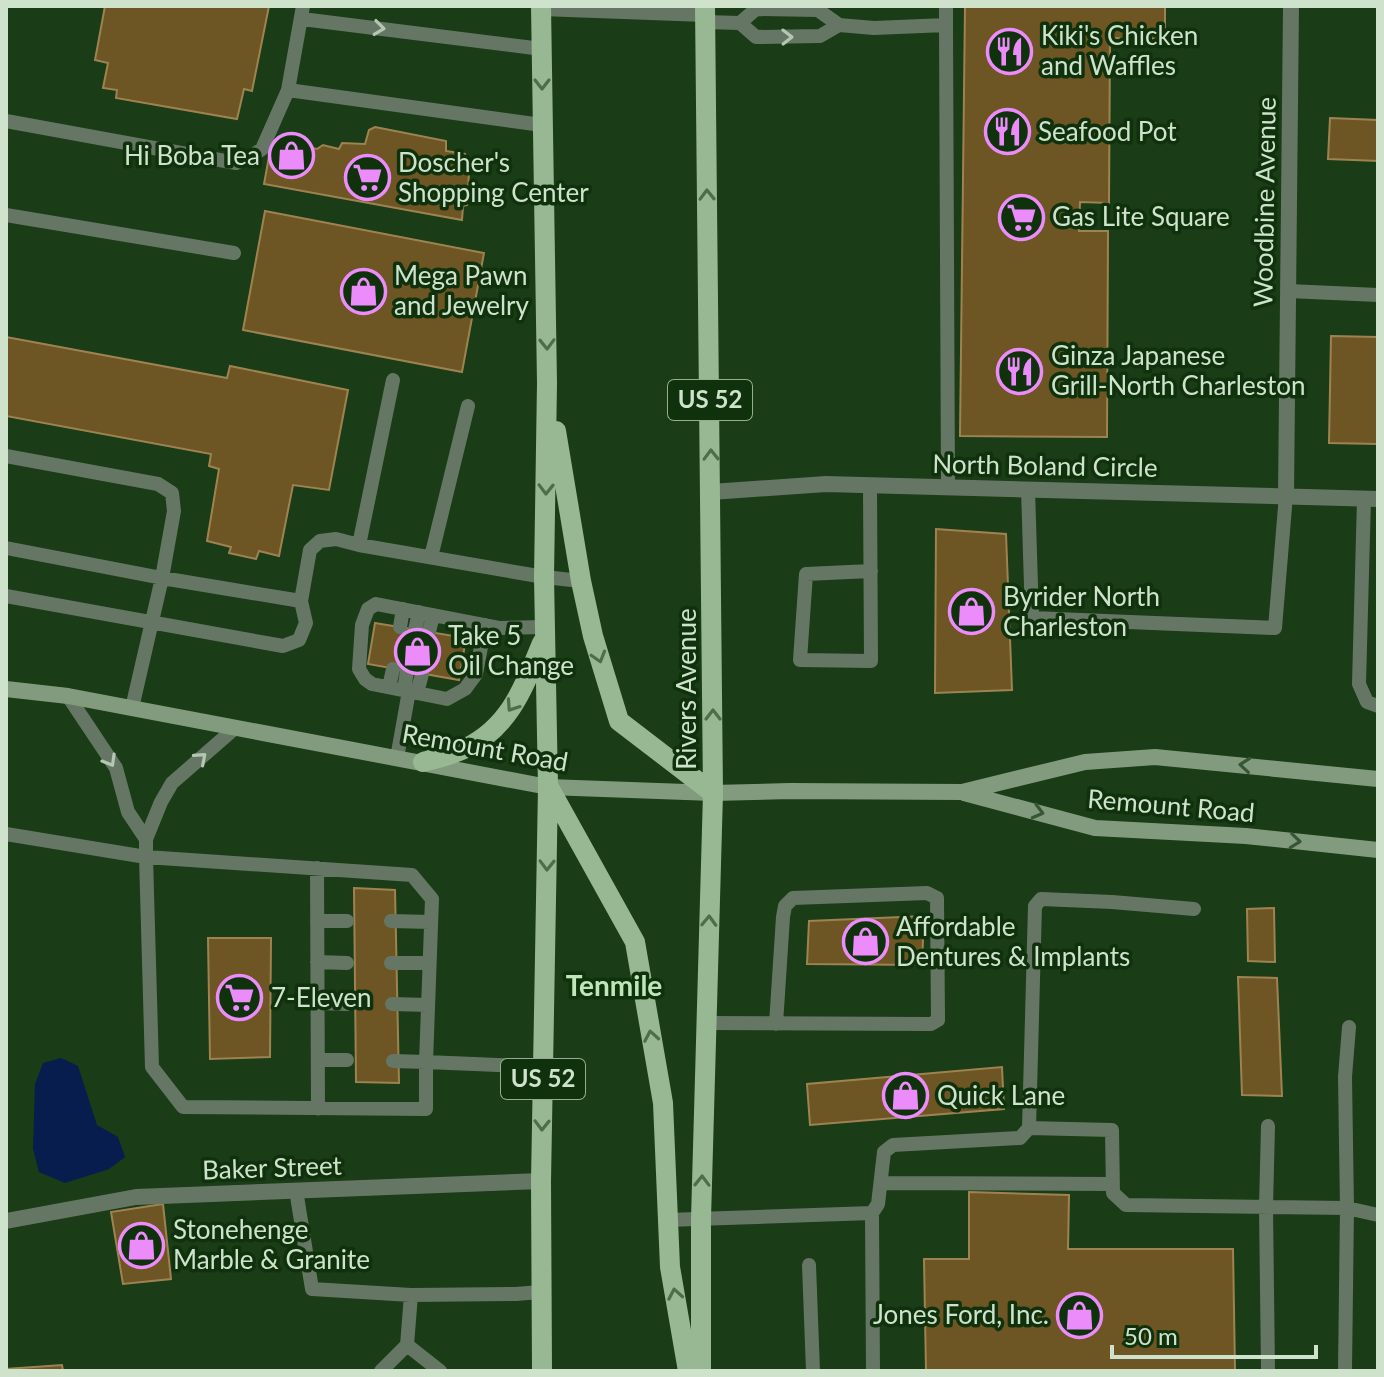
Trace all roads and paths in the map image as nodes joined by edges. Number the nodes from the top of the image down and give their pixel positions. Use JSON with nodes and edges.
{"nodes":[{"id":1,"x":946,"y":6,"type":"edge"},
{"id":2,"x":1291,"y":6,"type":"edge"},
{"id":3,"x":541,"y":7,"type":"edge"},
{"id":4,"x":303,"y":12,"type":"edge"},
{"id":5,"x":705,"y":14,"type":"edge"},
{"id":6,"x":740,"y":23,"type":"junction"},
{"id":7,"x":839,"y":25,"type":"junction"},
{"id":8,"x":946,"y":25,"type":"junction"},
{"id":9,"x":542,"y":49,"type":"junction"},
{"id":10,"x":288,"y":90,"type":"junction"},
{"id":11,"x":6,"y":121,"type":"edge"},
{"id":12,"x":542,"y":125,"type":"junction"},
{"id":13,"x":6,"y":215,"type":"edge"},
{"id":14,"x":234,"y":253,"type":"dead end"},
{"id":15,"x":1288,"y":291,"type":"junction"},
{"id":16,"x":1378,"y":295,"type":"edge"},
{"id":17,"x":393,"y":380,"type":"dead end"},
{"id":18,"x":547,"y":383,"type":"junction"},
{"id":19,"x":468,"y":406,"type":"dead end"},
{"id":20,"x":6,"y":456,"type":"edge"},
{"id":21,"x":870,"y":486,"type":"junction"},
{"id":22,"x":948,"y":487,"type":"junction"},
{"id":23,"x":1028,"y":489,"type":"junction"},
{"id":24,"x":711,"y":492,"type":"junction"},
{"id":25,"x":1286,"y":495,"type":"junction"},
{"id":26,"x":1371,"y":499,"type":"edge"},
{"id":27,"x":359,"y":545,"type":"junction"},
{"id":28,"x":6,"y":548,"type":"edge"},
{"id":29,"x":431,"y":557,"type":"junction"},
{"id":30,"x":871,"y":571,"type":"junction"},
{"id":31,"x":544,"y":577,"type":"junction"},
{"id":32,"x":162,"y":578,"type":"junction"},
{"id":33,"x":581,"y":581,"type":"junction"},
{"id":34,"x":6,"y":596,"type":"edge"},
{"id":35,"x":301,"y":601,"type":"junction"},
{"id":36,"x":403,"y":609,"type":"junction"},
{"id":37,"x":426,"y":614,"type":"junction"},
{"id":38,"x":152,"y":623,"type":"junction"},
{"id":39,"x":485,"y":625,"type":"junction"},
{"id":40,"x":400,"y":627,"type":"dead end"},
{"id":41,"x":422,"y":631,"type":"dead end"},
{"id":42,"x":545,"y":631,"type":"junction"},
{"id":43,"x":6,"y":689,"type":"edge"},
{"id":44,"x":405,"y":690,"type":"junction"},
{"id":45,"x":68,"y":696,"type":"junction"},
{"id":46,"x":1378,"y":706,"type":"edge"},
{"id":47,"x":132,"y":708,"type":"junction"},
{"id":48,"x":234,"y":729,"type":"junction"},
{"id":49,"x":397,"y":758,"type":"junction"},
{"id":50,"x":423,"y":762,"type":"junction"},
{"id":51,"x":1378,"y":779,"type":"edge"},
{"id":52,"x":548,"y":787,"type":"junction"},
{"id":53,"x":962,"y":792,"type":"junction"},
{"id":54,"x":713,"y":793,"type":"junction"},
{"id":55,"x":6,"y":834,"type":"edge"},
{"id":56,"x":146,"y":839,"type":"junction"},
{"id":57,"x":1378,"y":850,"type":"edge"},
{"id":58,"x":146,"y":857,"type":"junction"},
{"id":59,"x":317,"y":868,"type":"junction"},
{"id":60,"x":1194,"y":909,"type":"dead end"},
{"id":61,"x":317,"y":921,"type":"junction"},
{"id":62,"x":347,"y":921,"type":"dead end"},
{"id":63,"x":391,"y":921,"type":"dead end"},
{"id":64,"x":431,"y":922,"type":"junction"},
{"id":65,"x":317,"y":962,"type":"junction"},
{"id":66,"x":347,"y":963,"type":"dead end"},
{"id":67,"x":391,"y":963,"type":"dead end"},
{"id":68,"x":429,"y":963,"type":"junction"},
{"id":69,"x":318,"y":1003,"type":"junction"},
{"id":70,"x":347,"y":1004,"type":"dead end"},
{"id":71,"x":392,"y":1004,"type":"dead end"},
{"id":72,"x":428,"y":1005,"type":"junction"},
{"id":73,"x":706,"y":1023,"type":"junction"},
{"id":74,"x":776,"y":1024,"type":"junction"},
{"id":75,"x":1349,"y":1027,"type":"dead end"},
{"id":76,"x":318,"y":1060,"type":"junction"},
{"id":77,"x":347,"y":1060,"type":"dead end"},
{"id":78,"x":393,"y":1061,"type":"dead end"},
{"id":79,"x":426,"y":1062,"type":"junction"},
{"id":80,"x":543,"y":1067,"type":"junction"},
{"id":81,"x":318,"y":1109,"type":"junction"},
{"id":82,"x":1268,"y":1126,"type":"dead end"},
{"id":83,"x":1029,"y":1128,"type":"junction"},
{"id":84,"x":541,"y":1181,"type":"junction"},
{"id":85,"x":881,"y":1183,"type":"junction"},
{"id":86,"x":1113,"y":1184,"type":"junction"},
{"id":87,"x":296,"y":1190,"type":"junction"},
{"id":88,"x":1266,"y":1207,"type":"junction"},
{"id":89,"x":1347,"y":1208,"type":"junction"},
{"id":90,"x":872,"y":1213,"type":"junction"},
{"id":91,"x":1378,"y":1215,"type":"edge"},
{"id":92,"x":701,"y":1219,"type":"junction"},
{"id":93,"x":667,"y":1220,"type":"junction"},
{"id":94,"x":6,"y":1221,"type":"edge"},
{"id":95,"x":809,"y":1265,"type":"dead end"},
{"id":96,"x":540,"y":1292,"type":"junction"},
{"id":97,"x":411,"y":1295,"type":"junction"},
{"id":98,"x":407,"y":1345,"type":"junction"},
{"id":99,"x":381,"y":1371,"type":"edge"},
{"id":100,"x":440,"y":1371,"type":"edge"},
{"id":101,"x":542,"y":1371,"type":"edge"},
{"id":102,"x":688,"y":1371,"type":"edge"},
{"id":103,"x":701,"y":1371,"type":"edge"},
{"id":104,"x":813,"y":1371,"type":"edge"},
{"id":105,"x":873,"y":1371,"type":"edge"},
{"id":106,"x":1268,"y":1371,"type":"edge"},
{"id":107,"x":1345,"y":1371,"type":"edge"}],
"edges":[{"from":1,"to":8,"type":"lane"},
{"from":2,"to":15,"type":"street","name":"Woodbine Avenue"},
{"from":3,"to":5,"type":"lane"},
{"from":3,"to":9,"type":"main road","number":"US 52"},
{"from":4,"to":9,"type":"lane","one_way":true},
{"from":4,"to":10,"type":"lane"},
{"from":5,"to":6,"type":"lane"},
{"from":24,"to":5,"type":"main road","name":"Rivers Avenue","number":"US 52","one_way":true},
{"from":6,"to":7,"type":"lane","one_way":true},
{"from":6,"to":7,"type":"lane"},
{"from":7,"to":8,"type":"lane"},
{"from":8,"to":22,"type":"lane"},
{"from":9,"to":12,"type":"main road","number":"US 52","one_way":true},
{"from":10,"to":11,"type":"lane"},
{"from":10,"to":12,"type":"lane"},
{"from":12,"to":18,"type":"main road","number":"US 52","one_way":true},
{"from":13,"to":14,"type":"lane"},
{"from":15,"to":16,"type":"lane"},
{"from":15,"to":25,"type":"street","name":"Woodbine Avenue"},
{"from":17,"to":27,"type":"lane"},
{"from":18,"to":31,"type":"main road","number":"US 52","one_way":true},
{"from":18,"to":33,"type":"main road"},
{"from":19,"to":29,"type":"lane"},
{"from":20,"to":32,"type":"lane"},
{"from":21,"to":22,"type":"street","name":"North Boland Circle"},
{"from":21,"to":24,"type":"street","name":"North Boland Circle"},
{"from":21,"to":30,"type":"lane"},
{"from":22,"to":23,"type":"street","name":"North Boland Circle"},
{"from":23,"to":25,"type":"street","name":"North Boland Circle"},
{"from":23,"to":25,"type":"lane"},
{"from":54,"to":24,"type":"main road","name":"Rivers Avenue","number":"US 52","one_way":true},
{"from":25,"to":26,"type":"street","name":"North Boland Circle"},
{"from":26,"to":46,"type":"lane"},
{"from":27,"to":29,"type":"lane"},
{"from":27,"to":35,"type":"lane"},
{"from":28,"to":32,"type":"lane"},
{"from":29,"to":31,"type":"lane"},
{"from":30,"to":30,"type":"lane"},
{"from":31,"to":33,"type":"lane"},
{"from":31,"to":42,"type":"main road","number":"US 52"},
{"from":32,"to":35,"type":"lane"},
{"from":32,"to":38,"type":"lane"},
{"from":33,"to":54,"type":"main road","one_way":true},
{"from":34,"to":38,"type":"lane"},
{"from":35,"to":38,"type":"lane"},
{"from":36,"to":37,"type":"lane"},
{"from":36,"to":40,"type":"lane"},
{"from":36,"to":44,"type":"lane"},
{"from":37,"to":39,"type":"lane"},
{"from":37,"to":41,"type":"lane"},
{"from":38,"to":47,"type":"lane"},
{"from":39,"to":42,"type":"lane"},
{"from":39,"to":44,"type":"lane"},
{"from":42,"to":50,"type":"main road","one_way":true},
{"from":42,"to":52,"type":"main road","number":"US 52"},
{"from":43,"to":45,"type":"main road","name":"Remount Road"},
{"from":44,"to":44,"type":"lane"},
{"from":44,"to":49,"type":"lane"},
{"from":45,"to":47,"type":"main road","name":"Remount Road"},
{"from":45,"to":56,"type":"lane","one_way":true},
{"from":47,"to":48,"type":"main road","name":"Remount Road"},
{"from":48,"to":49,"type":"main road","name":"Remount Road"},
{"from":56,"to":48,"type":"lane","one_way":true},
{"from":49,"to":50,"type":"main road","name":"Remount Road"},
{"from":50,"to":52,"type":"main road","name":"Remount Road"},
{"from":51,"to":53,"type":"main road","name":"Remount Road","one_way":true},
{"from":52,"to":54,"type":"main road","name":"Remount Road"},
{"from":52,"to":80,"type":"main road","number":"US 52","one_way":true},
{"from":93,"to":52,"type":"main road","one_way":true},
{"from":53,"to":54,"type":"main road","name":"Remount Road"},
{"from":53,"to":57,"type":"main road","name":"Remount Road","one_way":true},
{"from":73,"to":54,"type":"main road","name":"Rivers Avenue","number":"US 52","one_way":true},
{"from":55,"to":58,"type":"lane"},
{"from":56,"to":58,"type":"lane"},
{"from":58,"to":59,"type":"lane"},
{"from":58,"to":81,"type":"lane"},
{"from":59,"to":61,"type":"lane"},
{"from":59,"to":64,"type":"lane"},
{"from":60,"to":83,"type":"lane"},
{"from":61,"to":62,"type":"lane"},
{"from":61,"to":65,"type":"lane"},
{"from":63,"to":64,"type":"lane"},
{"from":64,"to":68,"type":"lane"},
{"from":65,"to":66,"type":"lane"},
{"from":65,"to":69,"type":"lane"},
{"from":67,"to":68,"type":"lane"},
{"from":68,"to":72,"type":"lane"},
{"from":69,"to":70,"type":"lane"},
{"from":69,"to":76,"type":"lane"},
{"from":71,"to":72,"type":"lane"},
{"from":72,"to":79,"type":"lane"},
{"from":73,"to":74,"type":"lane"},
{"from":92,"to":73,"type":"main road","name":"Rivers Avenue","number":"US 52","one_way":true},
{"from":74,"to":74,"type":"lane"},
{"from":75,"to":89,"type":"lane"},
{"from":76,"to":77,"type":"lane"},
{"from":76,"to":81,"type":"lane"},
{"from":78,"to":79,"type":"lane"},
{"from":79,"to":80,"type":"lane"},
{"from":79,"to":81,"type":"lane"},
{"from":80,"to":84,"type":"main road","number":"US 52","one_way":true},
{"from":82,"to":88,"type":"lane"},
{"from":83,"to":85,"type":"lane"},
{"from":83,"to":86,"type":"lane"},
{"from":84,"to":87,"type":"street","name":"Baker Street"},
{"from":84,"to":96,"type":"main road","number":"US 52"},
{"from":85,"to":86,"type":"lane"},
{"from":85,"to":90,"type":"lane"},
{"from":86,"to":88,"type":"lane"},
{"from":87,"to":94,"type":"street","name":"Baker Street"},
{"from":87,"to":97,"type":"lane"},
{"from":88,"to":89,"type":"lane"},
{"from":88,"to":106,"type":"lane"},
{"from":89,"to":91,"type":"lane"},
{"from":89,"to":107,"type":"lane"},
{"from":90,"to":92,"type":"lane"},
{"from":90,"to":105,"type":"lane"},
{"from":92,"to":93,"type":"lane"},
{"from":92,"to":103,"type":"main road","name":"Rivers Avenue","number":"US 52"},
{"from":102,"to":93,"type":"main road","one_way":true},
{"from":95,"to":104,"type":"lane"},
{"from":96,"to":97,"type":"lane"},
{"from":96,"to":101,"type":"main road","number":"US 52"},
{"from":97,"to":98,"type":"lane"},
{"from":98,"to":99,"type":"lane"},
{"from":98,"to":100,"type":"lane"}]}
